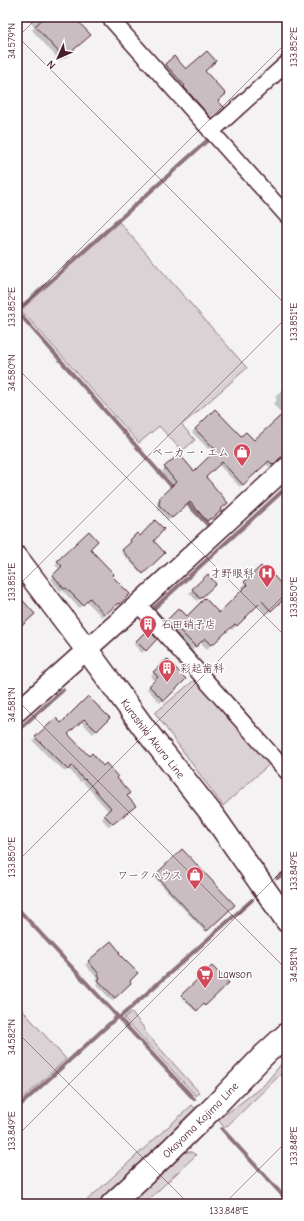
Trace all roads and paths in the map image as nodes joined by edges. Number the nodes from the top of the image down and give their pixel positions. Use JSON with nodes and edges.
{"nodes":[{"id":1,"x":109,"y":17,"type":"edge"},
{"id":2,"x":287,"y":63,"type":"edge"},
{"id":3,"x":214,"y":130,"type":"junction"},
{"id":4,"x":287,"y":216,"type":"edge"},
{"id":5,"x":287,"y":467,"type":"edge"},
{"id":6,"x":17,"y":558,"type":"edge"},
{"id":7,"x":144,"y":611,"type":"junction"},
{"id":8,"x":87,"y":650,"type":"junction"},
{"id":9,"x":17,"y":712,"type":"edge"},
{"id":10,"x":287,"y":772,"type":"edge"},
{"id":11,"x":287,"y":920,"type":"edge"},
{"id":12,"x":287,"y":1034,"type":"edge"},
{"id":13,"x":112,"y":1204,"type":"edge"}],
"edges":[{"from":1,"to":3,"type":"street"},
{"from":2,"to":3,"type":"street"},
{"from":3,"to":4,"type":"street"},
{"from":5,"to":7,"type":"street"},
{"from":6,"to":8,"type":"main road","name":"Kurashiki Akura Line"},
{"from":7,"to":8,"type":"street"},
{"from":7,"to":10,"type":"street"},
{"from":8,"to":9,"type":"street"},
{"from":8,"to":11,"type":"main road","name":"Kurashiki Akura Line"},
{"from":12,"to":13,"type":"main road","name":"Okayama Kojima Line"}]}
